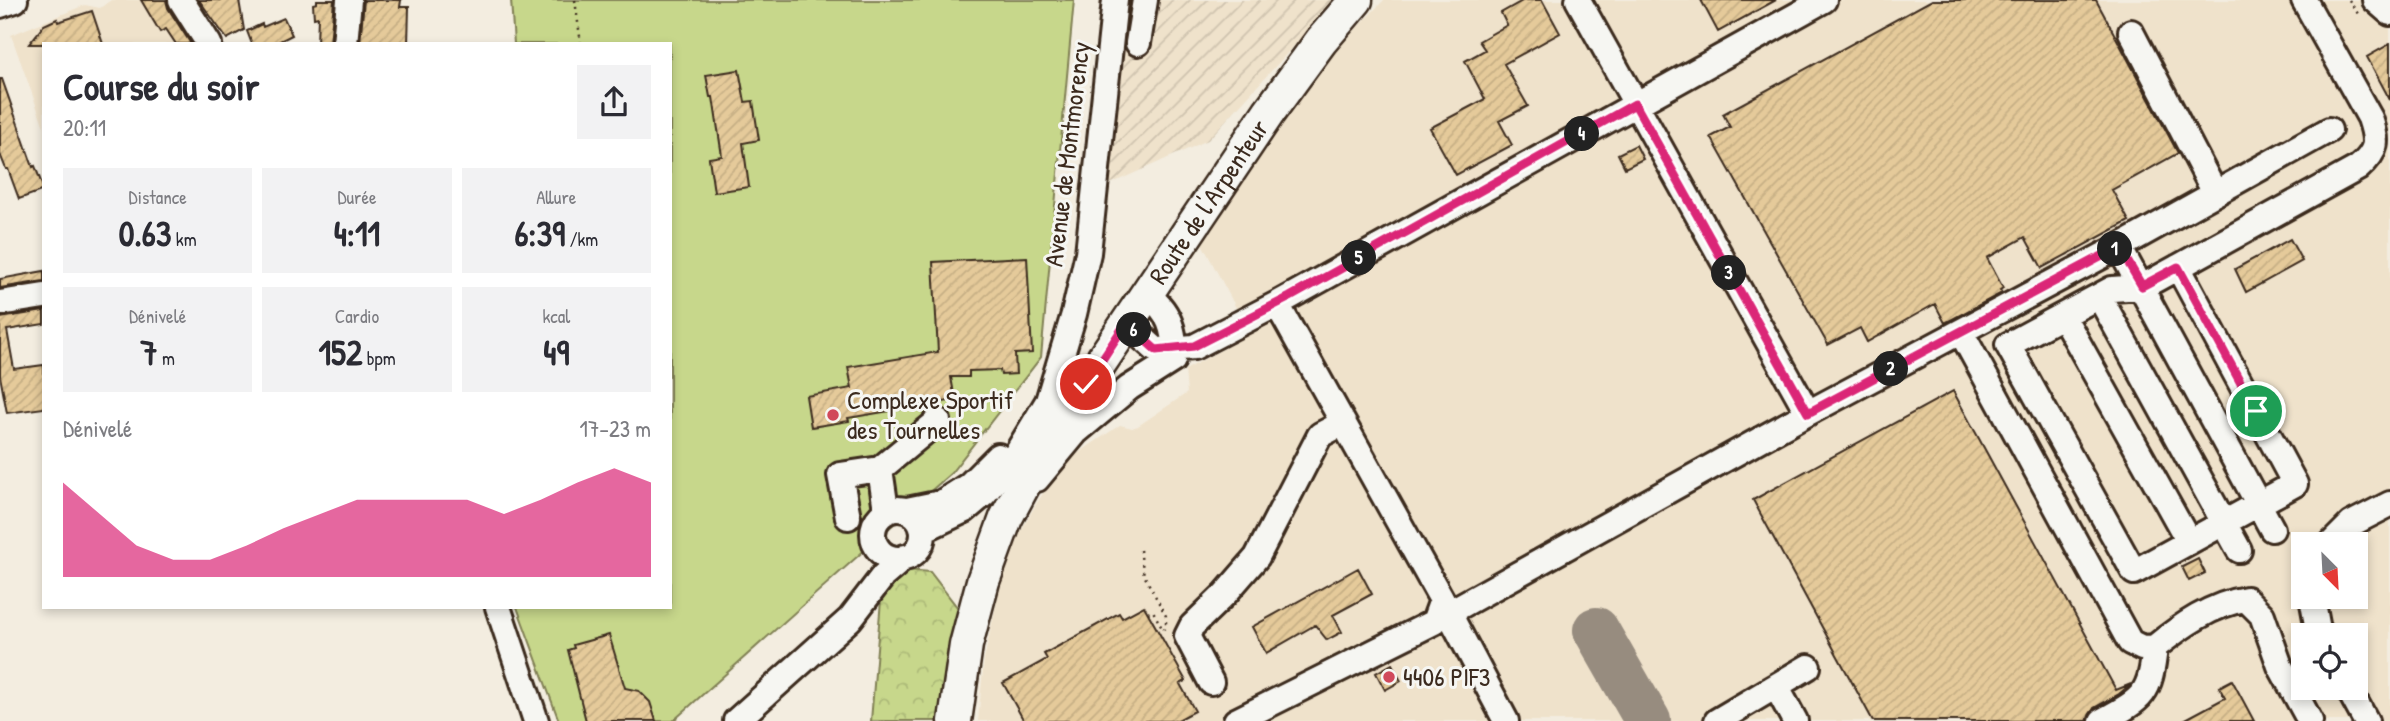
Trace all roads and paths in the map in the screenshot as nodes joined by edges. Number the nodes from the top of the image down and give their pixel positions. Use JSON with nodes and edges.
{"nodes":[{"id":1,"x":15,"y":0,"type":"edge"},
{"id":2,"x":181,"y":0,"type":"edge"},
{"id":3,"x":349,"y":0,"type":"edge"},
{"id":4,"x":575,"y":0,"type":"edge"},
{"id":5,"x":1115,"y":0,"type":"edge"},
{"id":6,"x":1145,"y":0,"type":"edge"},
{"id":7,"x":1356,"y":0,"type":"edge"},
{"id":8,"x":1578,"y":0,"type":"edge"},
{"id":9,"x":1824,"y":0,"type":"edge"},
{"id":10,"x":2304,"y":0,"type":"edge"},
{"id":11,"x":2375,"y":0,"type":"edge"},
{"id":12,"x":0,"y":5,"type":"edge"},
{"id":13,"x":2390,"y":13,"type":"edge"},
{"id":14,"x":2131,"y":32,"type":"dead end"},
{"id":15,"x":208,"y":42,"type":"edge"},
{"id":16,"x":345,"y":42,"type":"edge"},
{"id":17,"x":582,"y":42,"type":"edge"},
{"id":18,"x":1138,"y":43,"type":"dead end"},
{"id":19,"x":1635,"y":104,"type":"junction"},
{"id":20,"x":2329,"y":130,"type":"dead end"},
{"id":21,"x":2216,"y":193,"type":"junction"},
{"id":22,"x":2119,"y":247,"type":"junction"},
{"id":23,"x":2178,"y":267,"type":"junction"},
{"id":24,"x":2142,"y":286,"type":"junction"},
{"id":25,"x":1145,"y":295,"type":"junction"},
{"id":26,"x":42,"y":296,"type":"edge"},
{"id":27,"x":2099,"y":296,"type":"junction"},
{"id":28,"x":0,"y":303,"type":"edge"},
{"id":29,"x":1277,"y":304,"type":"junction"},
{"id":30,"x":1074,"y":314,"type":"junction"},
{"id":31,"x":2063,"y":316,"type":"junction"},
{"id":32,"x":1170,"y":319,"type":"junction"},
{"id":33,"x":1245,"y":319,"type":"junction"},
{"id":34,"x":1126,"y":323,"type":"junction"},
{"id":35,"x":1961,"y":332,"type":"junction"},
{"id":36,"x":1175,"y":349,"type":"junction"},
{"id":37,"x":1808,"y":413,"type":"junction"},
{"id":38,"x":937,"y":421,"type":"dead end"},
{"id":39,"x":1342,"y":423,"type":"junction"},
{"id":40,"x":880,"y":469,"type":"junction"},
{"id":41,"x":2258,"y":504,"type":"junction"},
{"id":42,"x":2390,"y":504,"type":"edge"},
{"id":43,"x":898,"y":510,"type":"junction"},
{"id":44,"x":848,"y":517,"type":"dead end"},
{"id":45,"x":1006,"y":518,"type":"junction"},
{"id":46,"x":2224,"y":523,"type":"junction"},
{"id":47,"x":2272,"y":529,"type":"dead end"},
{"id":48,"x":923,"y":530,"type":"junction"},
{"id":49,"x":2343,"y":532,"type":"edge"},
{"id":50,"x":874,"y":537,"type":"junction"},
{"id":51,"x":2189,"y":542,"type":"junction"},
{"id":52,"x":1140,"y":550,"type":"dead end"},
{"id":53,"x":2239,"y":550,"type":"dead end"},
{"id":54,"x":905,"y":557,"type":"junction"},
{"id":55,"x":866,"y":599,"type":"junction"},
{"id":56,"x":499,"y":609,"type":"edge"},
{"id":57,"x":1148,"y":613,"type":"dead end"},
{"id":58,"x":2155,"y":647,"type":"junction"},
{"id":59,"x":1808,"y":667,"type":"dead end"},
{"id":60,"x":1211,"y":681,"type":"dead end"},
{"id":61,"x":1776,"y":686,"type":"junction"},
{"id":62,"x":2355,"y":700,"type":"edge"},
{"id":63,"x":536,"y":721,"type":"edge"},
{"id":64,"x":736,"y":721,"type":"edge"},
{"id":65,"x":955,"y":721,"type":"edge"},
{"id":66,"x":1236,"y":721,"type":"edge"},
{"id":67,"x":1506,"y":721,"type":"edge"},
{"id":68,"x":1717,"y":721,"type":"edge"},
{"id":69,"x":1795,"y":721,"type":"edge"},
{"id":70,"x":2102,"y":721,"type":"edge"},
{"id":71,"x":2310,"y":721,"type":"edge"},
{"id":72,"x":2366,"y":721,"type":"edge"}],
"edges":[{"from":1,"to":12,"type":"street"},
{"from":2,"to":15,"type":"street"},
{"from":3,"to":16,"type":"street"},
{"from":4,"to":17,"type":"path"},
{"from":5,"to":30,"type":"street","name":"Avenue de Montmorency"},
{"from":6,"to":18,"type":"street"},
{"from":7,"to":25,"type":"main road","name":"Route de l'Arpenteur"},
{"from":8,"to":19,"type":"street"},
{"from":9,"to":19,"type":"street"},
{"from":10,"to":23,"type":"street"},
{"from":11,"to":13,"type":"street"},
{"from":14,"to":21,"type":"street"},
{"from":19,"to":29,"type":"street"},
{"from":19,"to":37,"type":"street"},
{"from":20,"to":21,"type":"street"},
{"from":21,"to":22,"type":"street"},
{"from":22,"to":24,"type":"street"},
{"from":22,"to":35,"type":"street"},
{"from":23,"to":24,"type":"street"},
{"from":23,"to":41,"type":"street"},
{"from":24,"to":27,"type":"street"},
{"from":24,"to":41,"type":"street"},
{"from":25,"to":32,"type":"street"},
{"from":25,"to":34,"type":"main road","name":"Route de l'Arpenteur"},
{"from":26,"to":28,"type":"street"},
{"from":27,"to":31,"type":"street"},
{"from":27,"to":46,"type":"street"},
{"from":29,"to":33,"type":"street"},
{"from":29,"to":39,"type":"street"},
{"from":30,"to":43,"type":"street","name":"Avenue de Montmorency"},
{"from":30,"to":48,"type":"street","name":"Avenue de Montmorency"},
{"from":31,"to":51,"type":"street"},
{"from":31,"to":51,"type":"street"},
{"from":32,"to":33,"type":"street"},
{"from":32,"to":36,"type":"street"},
{"from":33,"to":36,"type":"street"},
{"from":34,"to":36,"type":"street"},
{"from":34,"to":45,"type":"main road","name":"Route de l'Arpenteur"},
{"from":35,"to":37,"type":"street"},
{"from":35,"to":58,"type":"street"},
{"from":36,"to":45,"type":"street"},
{"from":37,"to":67,"type":"street"},
{"from":38,"to":40,"type":"street"},
{"from":39,"to":60,"type":"street"},
{"from":39,"to":66,"type":"street"},
{"from":40,"to":43,"type":"street"},
{"from":40,"to":44,"type":"street"},
{"from":41,"to":46,"type":"street"},
{"from":41,"to":47,"type":"street"},
{"from":42,"to":49,"type":"street"},
{"from":43,"to":48,"type":"street"},
{"from":43,"to":50,"type":"street"},
{"from":45,"to":65,"type":"main road","name":"Route de l'Arpenteur"},
{"from":46,"to":51,"type":"street"},
{"from":46,"to":53,"type":"street"},
{"from":48,"to":54,"type":"street"},
{"from":50,"to":54,"type":"street"},
{"from":50,"to":55,"type":"street"},
{"from":52,"to":57,"type":"path"},
{"from":54,"to":55,"type":"street"},
{"from":55,"to":64,"type":"street"},
{"from":56,"to":63,"type":"street"},
{"from":58,"to":70,"type":"street"},
{"from":58,"to":71,"type":"street"},
{"from":59,"to":61,"type":"street"},
{"from":61,"to":68,"type":"street"},
{"from":61,"to":69,"type":"street"},
{"from":62,"to":72,"type":"street"}]}
